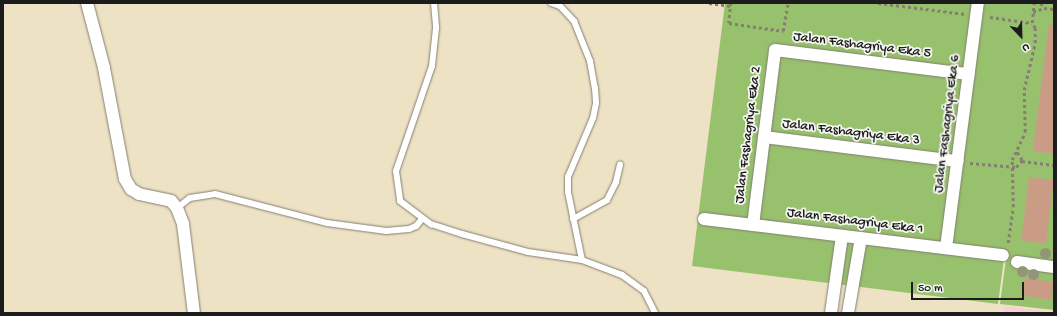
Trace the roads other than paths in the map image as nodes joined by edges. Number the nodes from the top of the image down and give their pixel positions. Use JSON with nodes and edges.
{"nodes":[{"id":1,"x":87,"y":3,"type":"edge"},
{"id":2,"x":434,"y":3,"type":"edge"},
{"id":3,"x":551,"y":3,"type":"edge"},
{"id":4,"x":560,"y":4,"type":"edge"},
{"id":5,"x":978,"y":9,"type":"edge"},
{"id":6,"x":776,"y":50,"type":"joint"},
{"id":7,"x":969,"y":74,"type":"junction"},
{"id":8,"x":764,"y":137,"type":"junction"},
{"id":9,"x":958,"y":162,"type":"junction"},
{"id":10,"x":620,"y":164,"type":"dead end"},
{"id":11,"x":177,"y":208,"type":"junction"},
{"id":12,"x":704,"y":218,"type":"dead end"},
{"id":13,"x":422,"y":219,"type":"junction"},
{"id":14,"x":573,"y":219,"type":"junction"},
{"id":15,"x":753,"y":225,"type":"junction"},
{"id":16,"x":842,"y":236,"type":"junction"},
{"id":17,"x":861,"y":238,"type":"junction"},
{"id":18,"x":946,"y":248,"type":"junction"},
{"id":19,"x":1003,"y":255,"type":"road end"},
{"id":20,"x":582,"y":260,"type":"junction"},
{"id":21,"x":1017,"y":262,"type":"dead end"},
{"id":22,"x":1054,"y":266,"type":"edge"},
{"id":23,"x":194,"y":313,"type":"edge"},
{"id":24,"x":655,"y":313,"type":"edge"},
{"id":25,"x":831,"y":313,"type":"edge"},
{"id":26,"x":848,"y":313,"type":"edge"}],
"edges":[{"from":1,"to":11,"type":"street"},
{"from":2,"to":13,"type":"lane"},
{"from":3,"to":4,"type":"lane"},
{"from":4,"to":14,"type":"lane"},
{"from":5,"to":7,"type":"street","name":"Jalan Fashagriya Eka 6"},
{"from":6,"to":7,"type":"street","name":"Jalan Fashagriya Eka 5"},
{"from":6,"to":8,"type":"street","name":"Jalan Fashagriya Eka 2"},
{"from":7,"to":9,"type":"street","name":"Jalan Fashagriya Eka 6"},
{"from":8,"to":9,"type":"street","name":"Jalan Fashagriya Eka 3"},
{"from":8,"to":15,"type":"street","name":"Jalan Fashagriya Eka 2"},
{"from":9,"to":18,"type":"street","name":"Jalan Fashagriya Eka 6"},
{"from":10,"to":14,"type":"lane"},
{"from":11,"to":13,"type":"lane"},
{"from":11,"to":23,"type":"street"},
{"from":12,"to":15,"type":"street","name":"Jalan Fashagriya Eka 1"},
{"from":13,"to":20,"type":"lane"},
{"from":14,"to":20,"type":"lane"},
{"from":15,"to":16,"type":"street","name":"Jalan Fashagriya Eka 1"},
{"from":16,"to":17,"type":"street","name":"Jalan Fashagriya Eka 1"},
{"from":16,"to":25,"type":"street"},
{"from":17,"to":18,"type":"street","name":"Jalan Fashagriya Eka 1"},
{"from":17,"to":26,"type":"street"},
{"from":18,"to":19,"type":"street","name":"Jalan Fashagriya Eka 1"},
{"from":20,"to":24,"type":"lane"},
{"from":21,"to":22,"type":"street"}]}
